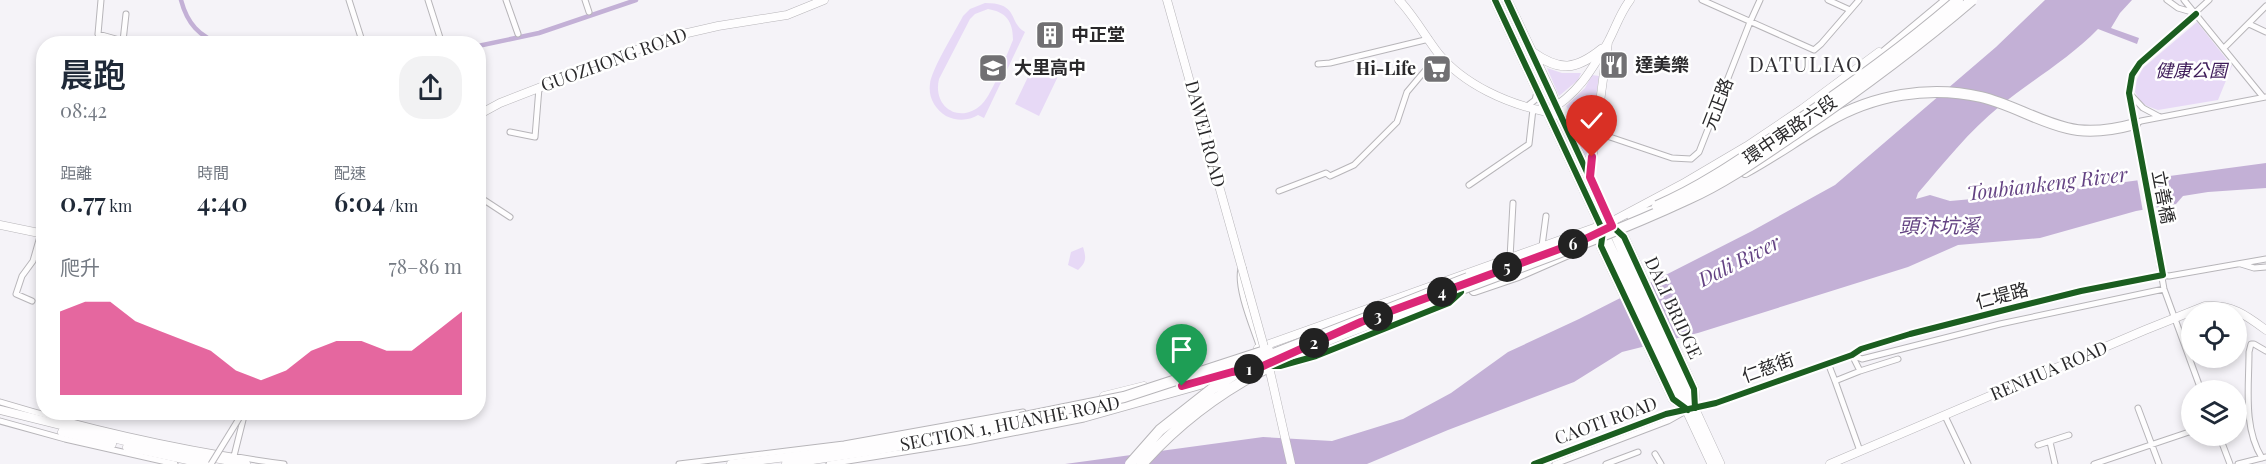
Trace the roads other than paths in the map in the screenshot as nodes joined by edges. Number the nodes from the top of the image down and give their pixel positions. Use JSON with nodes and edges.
{"nodes":[{"id":1,"x":101,"y":0,"type":"edge"},
{"id":2,"x":349,"y":0,"type":"edge"},
{"id":3,"x":428,"y":0,"type":"edge"},
{"id":4,"x":506,"y":0,"type":"edge"},
{"id":5,"x":585,"y":0,"type":"edge"},
{"id":6,"x":824,"y":0,"type":"edge"},
{"id":7,"x":1167,"y":0,"type":"edge"},
{"id":8,"x":1399,"y":0,"type":"edge"},
{"id":9,"x":1495,"y":0,"type":"edge"},
{"id":10,"x":1507,"y":0,"type":"edge"},
{"id":11,"x":1630,"y":0,"type":"edge"},
{"id":12,"x":1702,"y":0,"type":"edge"},
{"id":13,"x":1760,"y":0,"type":"edge"},
{"id":14,"x":1828,"y":0,"type":"edge"},
{"id":15,"x":1859,"y":0,"type":"edge"},
{"id":16,"x":1943,"y":0,"type":"edge"},
{"id":17,"x":1948,"y":0,"type":"edge"},
{"id":18,"x":1959,"y":0,"type":"edge"},
{"id":19,"x":1972,"y":0,"type":"edge"},
{"id":20,"x":2167,"y":0,"type":"edge"},
{"id":21,"x":2184,"y":0,"type":"edge"},
{"id":22,"x":2209,"y":0,"type":"edge"},
{"id":23,"x":2266,"y":6,"type":"edge"},
{"id":24,"x":2189,"y":9,"type":"junction"},
{"id":25,"x":1850,"y":10,"type":"junction"},
{"id":26,"x":590,"y":12,"type":"dead end"},
{"id":27,"x":126,"y":14,"type":"dead end"},
{"id":28,"x":2196,"y":14,"type":"junction"},
{"id":29,"x":1750,"y":22,"type":"junction"},
{"id":30,"x":2249,"y":24,"type":"junction"},
{"id":31,"x":2266,"y":32,"type":"edge"},
{"id":32,"x":98,"y":34,"type":"joint"},
{"id":33,"x":518,"y":34,"type":"dead end"},
{"id":34,"x":105,"y":36,"type":"edge"},
{"id":35,"x":124,"y":36,"type":"edge"},
{"id":36,"x":360,"y":36,"type":"edge"},
{"id":37,"x":439,"y":36,"type":"edge"},
{"id":38,"x":1429,"y":39,"type":"junction"},
{"id":39,"x":1605,"y":46,"type":"junction"},
{"id":40,"x":2223,"y":48,"type":"junction"},
{"id":41,"x":1532,"y":52,"type":"junction"},
{"id":42,"x":1439,"y":54,"type":"junction"},
{"id":43,"x":1318,"y":64,"type":"dead end"},
{"id":44,"x":1578,"y":64,"type":"junction"},
{"id":45,"x":1593,"y":69,"type":"junction"},
{"id":46,"x":1605,"y":75,"type":"junction"},
{"id":47,"x":539,"y":88,"type":"junction"},
{"id":48,"x":1537,"y":90,"type":"junction"},
{"id":49,"x":2129,"y":93,"type":"junction"},
{"id":50,"x":2265,"y":97,"type":"edge"},
{"id":51,"x":1530,"y":108,"type":"junction"},
{"id":52,"x":1551,"y":110,"type":"junction"},
{"id":53,"x":486,"y":111,"type":"edge"},
{"id":54,"x":2162,"y":118,"type":"junction"},
{"id":55,"x":1562,"y":119,"type":"junction"},
{"id":56,"x":2135,"y":124,"type":"junction"},
{"id":57,"x":510,"y":132,"type":"dead end"},
{"id":58,"x":1595,"y":132,"type":"junction"},
{"id":59,"x":1590,"y":177,"type":"junction"},
{"id":60,"x":1712,"y":182,"type":"junction"},
{"id":61,"x":1469,"y":185,"type":"dead end"},
{"id":62,"x":1279,"y":191,"type":"dead end"},
{"id":63,"x":486,"y":202,"type":"edge"},
{"id":64,"x":1513,"y":203,"type":"dead end"},
{"id":65,"x":1546,"y":216,"type":"dead end"},
{"id":66,"x":510,"y":218,"type":"dead end"},
{"id":67,"x":0,"y":225,"type":"edge"},
{"id":68,"x":1609,"y":231,"type":"junction"},
{"id":69,"x":36,"y":232,"type":"edge"},
{"id":70,"x":1588,"y":240,"type":"junction"},
{"id":71,"x":1542,"y":246,"type":"junction"},
{"id":72,"x":36,"y":252,"type":"edge"},
{"id":73,"x":1510,"y":258,"type":"junction"},
{"id":74,"x":2266,"y":259,"type":"edge"},
{"id":75,"x":2241,"y":264,"type":"junction"},
{"id":76,"x":2266,"y":267,"type":"edge"},
{"id":77,"x":1242,"y":268,"type":"junction"},
{"id":78,"x":2163,"y":275,"type":"junction"},
{"id":79,"x":2164,"y":289,"type":"junction"},
{"id":80,"x":32,"y":301,"type":"dead end"},
{"id":81,"x":1398,"y":305,"type":"junction"},
{"id":82,"x":2181,"y":316,"type":"edge"},
{"id":83,"x":2174,"y":318,"type":"junction"},
{"id":84,"x":2247,"y":318,"type":"edge"},
{"id":85,"x":2266,"y":330,"type":"edge"},
{"id":86,"x":1260,"y":348,"type":"junction"},
{"id":87,"x":2266,"y":351,"type":"edge"},
{"id":88,"x":1852,"y":355,"type":"junction"},
{"id":89,"x":1899,"y":359,"type":"dead end"},
{"id":90,"x":1828,"y":363,"type":"junction"},
{"id":91,"x":1263,"y":366,"type":"junction"},
{"id":92,"x":1860,"y":371,"type":"junction"},
{"id":93,"x":1232,"y":372,"type":"junction"},
{"id":94,"x":2198,"y":380,"type":"edge"},
{"id":95,"x":1834,"y":381,"type":"junction"},
{"id":96,"x":0,"y":402,"type":"edge"},
{"id":97,"x":1075,"y":403,"type":"junction"},
{"id":98,"x":1689,"y":404,"type":"junction"},
{"id":99,"x":2138,"y":408,"type":"dead end"},
{"id":100,"x":0,"y":410,"type":"edge"},
{"id":101,"x":36,"y":412,"type":"edge"},
{"id":102,"x":0,"y":415,"type":"edge"},
{"id":103,"x":1945,"y":416,"type":"junction"},
{"id":104,"x":1020,"y":418,"type":"junction"},
{"id":105,"x":36,"y":419,"type":"edge"},
{"id":106,"x":40,"y":420,"type":"edge"},
{"id":107,"x":67,"y":420,"type":"edge"},
{"id":108,"x":239,"y":420,"type":"edge"},
{"id":109,"x":242,"y":420,"type":"edge"},
{"id":110,"x":0,"y":422,"type":"edge"},
{"id":111,"x":2181,"y":434,"type":"edge"},
{"id":112,"x":2070,"y":435,"type":"dead end"},
{"id":113,"x":2050,"y":442,"type":"junction"},
{"id":114,"x":2151,"y":444,"type":"junction"},
{"id":115,"x":2038,"y":445,"type":"dead end"},
{"id":116,"x":2223,"y":446,"type":"edge"},
{"id":117,"x":1860,"y":451,"type":"junction"},
{"id":118,"x":1638,"y":452,"type":"dead end"},
{"id":119,"x":1655,"y":453,"type":"dead end"},
{"id":120,"x":2264,"y":457,"type":"edge"},
{"id":121,"x":233,"y":461,"type":"edge"},
{"id":122,"x":175,"y":464,"type":"edge"},
{"id":123,"x":206,"y":464,"type":"edge"},
{"id":124,"x":211,"y":464,"type":"edge"},
{"id":125,"x":246,"y":464,"type":"edge"},
{"id":126,"x":284,"y":464,"type":"edge"},
{"id":127,"x":679,"y":464,"type":"edge"},
{"id":128,"x":731,"y":464,"type":"edge"},
{"id":129,"x":786,"y":464,"type":"edge"},
{"id":130,"x":829,"y":464,"type":"edge"},
{"id":131,"x":1130,"y":464,"type":"edge"},
{"id":132,"x":1142,"y":464,"type":"edge"},
{"id":133,"x":1291,"y":464,"type":"edge"},
{"id":134,"x":1534,"y":464,"type":"edge"},
{"id":135,"x":1555,"y":464,"type":"edge"},
{"id":136,"x":1606,"y":464,"type":"edge"},
{"id":137,"x":1661,"y":464,"type":"edge"},
{"id":138,"x":1712,"y":464,"type":"edge"},
{"id":139,"x":1720,"y":464,"type":"edge"},
{"id":140,"x":1830,"y":464,"type":"edge"},
{"id":141,"x":1968,"y":464,"type":"edge"},
{"id":142,"x":2055,"y":464,"type":"edge"},
{"id":143,"x":2094,"y":464,"type":"edge"},
{"id":144,"x":2159,"y":464,"type":"edge"},
{"id":145,"x":2230,"y":464,"type":"edge"},
{"id":146,"x":2238,"y":464,"type":"edge"}],
"edges":[{"from":1,"to":32,"type":"street"},
{"from":2,"to":36,"type":"street"},
{"from":3,"to":37,"type":"street"},
{"from":4,"to":33,"type":"street"},
{"from":5,"to":26,"type":"street"},
{"from":6,"to":47,"type":"street","name":"GUOZHONG ROAD"},
{"from":7,"to":77,"type":"street","name":"DAWEI ROAD"},
{"from":8,"to":38,"type":"street"},
{"from":9,"to":48,"type":"main road"},
{"from":10,"to":41,"type":"main road"},
{"from":11,"to":39,"type":"street"},
{"from":12,"to":29,"type":"street"},
{"from":13,"to":29,"type":"street","name":"元正路"},
{"from":14,"to":25,"type":"street"},
{"from":15,"to":25,"type":"street"},
{"from":16,"to":68,"type":"street"},
{"from":17,"to":60,"type":"highway","bridge":true},
{"from":18,"to":60,"type":"highway","bridge":true},
{"from":18,"to":68,"type":"street","name":"環中東路六段"},
{"from":19,"to":60,"type":"highway","bridge":true},
{"from":20,"to":24,"type":"street"},
{"from":21,"to":24,"type":"street"},
{"from":22,"to":28,"type":"street"},
{"from":23,"to":30,"type":"street"},
{"from":24,"to":28,"type":"street"},
{"from":25,"to":29,"type":"street"},
{"from":27,"to":35,"type":"street"},
{"from":28,"to":40,"type":"street"},
{"from":28,"to":49,"type":"street"},
{"from":29,"to":58,"type":"street","name":"元正路"},
{"from":30,"to":31,"type":"street"},
{"from":30,"to":40,"type":"street"},
{"from":32,"to":34,"type":"street"},
{"from":38,"to":42,"type":"street"},
{"from":38,"to":43,"type":"street"},
{"from":39,"to":44,"type":"main road"},
{"from":39,"to":45,"type":"street"},
{"from":39,"to":46,"type":"street"},
{"from":40,"to":50,"type":"street"},
{"from":41,"to":44,"type":"main road"},
{"from":41,"to":52,"type":"main road"},
{"from":42,"to":51,"type":"street"},
{"from":42,"to":62,"type":"street"},
{"from":44,"to":45,"type":"street"},
{"from":45,"to":46,"type":"street"},
{"from":45,"to":52,"type":"street"},
{"from":46,"to":58,"type":"street"},
{"from":47,"to":53,"type":"street","name":"GUOZHONG ROAD"},
{"from":47,"to":57,"type":"street"},
{"from":48,"to":51,"type":"street"},
{"from":48,"to":52,"type":"main road"},
{"from":49,"to":54,"type":"street"},
{"from":49,"to":56,"type":"street","name":"立善橋"},
{"from":50,"to":54,"type":"street"},
{"from":51,"to":52,"type":"street"},
{"from":51,"to":61,"type":"street"},
{"from":52,"to":55,"type":"main road"},
{"from":52,"to":68,"type":"main road"},
{"from":54,"to":56,"type":"street"},
{"from":55,"to":58,"type":"street"},
{"from":55,"to":59,"type":"main road"},
{"from":56,"to":60,"type":"highway","bridge":true},
{"from":56,"to":78,"type":"street","name":"立善橋"},
{"from":58,"to":59,"type":"street"},
{"from":59,"to":68,"type":"main road"},
{"from":60,"to":70,"type":"highway","bridge":true},
{"from":60,"to":81,"type":"highway","bridge":true},
{"from":63,"to":66,"type":"street"},
{"from":64,"to":73,"type":"street"},
{"from":65,"to":71,"type":"street"},
{"from":67,"to":69,"type":"street"},
{"from":68,"to":71,"type":"street","name":"SECTION 1, HUANHE ROAD"},
{"from":68,"to":91,"type":"street","name":"SECTION 1, HUANHE ROAD"},
{"from":68,"to":98,"type":"main road","name":"DALI BRIDGE"},
{"from":68,"to":98,"type":"main road","name":"DALI BRIDGE"},
{"from":70,"to":91,"type":"highway","bridge":true},
{"from":70,"to":132,"type":"highway","bridge":true},
{"from":71,"to":73,"type":"street","name":"SECTION 1, HUANHE ROAD"},
{"from":72,"to":80,"type":"street"},
{"from":73,"to":86,"type":"street","name":"SECTION 1, HUANHE ROAD"},
{"from":74,"to":75,"type":"street","name":"仁堤路"},
{"from":75,"to":76,"type":"street"},
{"from":75,"to":78,"type":"street","name":"仁堤路"},
{"from":77,"to":86,"type":"street"},
{"from":77,"to":133,"type":"street","name":"DAWEI ROAD","bridge":true},
{"from":78,"to":79,"type":"street","name":"立善橋"},
{"from":78,"to":88,"type":"street","name":"仁堤路"},
{"from":79,"to":83,"type":"street","name":"立善橋"},
{"from":79,"to":88,"type":"street","name":"仁慈街"},
{"from":81,"to":104,"type":"highway","bridge":true},
{"from":81,"to":131,"type":"highway","bridge":true},
{"from":82,"to":83,"type":"street","name":"RENHUA ROAD"},
{"from":83,"to":94,"type":"street","name":"立善橋"},
{"from":83,"to":103,"type":"street","name":"RENHUA ROAD"},
{"from":84,"to":85,"type":"street","name":"RENHUA ROAD"},
{"from":86,"to":97,"type":"street","name":"SECTION 1, HUANHE ROAD"},
{"from":87,"to":120,"type":"street"},
{"from":88,"to":90,"type":"street","name":"仁慈街"},
{"from":88,"to":92,"type":"street"},
{"from":89,"to":92,"type":"street"},
{"from":90,"to":95,"type":"street"},
{"from":90,"to":98,"type":"street","name":"仁慈街"},
{"from":91,"to":93,"type":"street","name":"SECTION 1, HUANHE ROAD"},
{"from":92,"to":95,"type":"street"},
{"from":93,"to":129,"type":"street","name":"SECTION 1, HUANHE ROAD"},
{"from":93,"to":130,"type":"street","name":"SECTION 1, HUANHE ROAD"},
{"from":95,"to":117,"type":"street"},
{"from":96,"to":101,"type":"street"},
{"from":97,"to":104,"type":"street","name":"SECTION 1, HUANHE ROAD"},
{"from":97,"to":127,"type":"street","name":"SECTION 1, HUANHE ROAD"},
{"from":98,"to":134,"type":"street","name":"CAOTI ROAD"},
{"from":98,"to":135,"type":"street"},
{"from":98,"to":138,"type":"main road"},
{"from":98,"to":139,"type":"main road"},
{"from":99,"to":114,"type":"street"},
{"from":100,"to":105,"type":"street"},
{"from":102,"to":123,"type":"street"},
{"from":103,"to":117,"type":"street","name":"RENHUA ROAD"},
{"from":103,"to":141,"type":"street"},
{"from":104,"to":128,"type":"street","name":"SECTION 1, HUANHE ROAD"},
{"from":106,"to":121,"type":"street"},
{"from":107,"to":121,"type":"street"},
{"from":108,"to":124,"type":"street","bridge":true},
{"from":109,"to":121,"type":"street"},
{"from":110,"to":122,"type":"street"},
{"from":111,"to":114,"type":"street"},
{"from":112,"to":113,"type":"street"},
{"from":113,"to":115,"type":"street"},
{"from":113,"to":142,"type":"street"},
{"from":114,"to":143,"type":"street"},
{"from":114,"to":144,"type":"street"},
{"from":116,"to":145,"type":"street"},
{"from":117,"to":140,"type":"street","name":"RENHUA ROAD"},
{"from":118,"to":136,"type":"street"},
{"from":119,"to":137,"type":"street"},
{"from":120,"to":146,"type":"street"},
{"from":121,"to":125,"type":"street"},
{"from":121,"to":126,"type":"street"}]}
